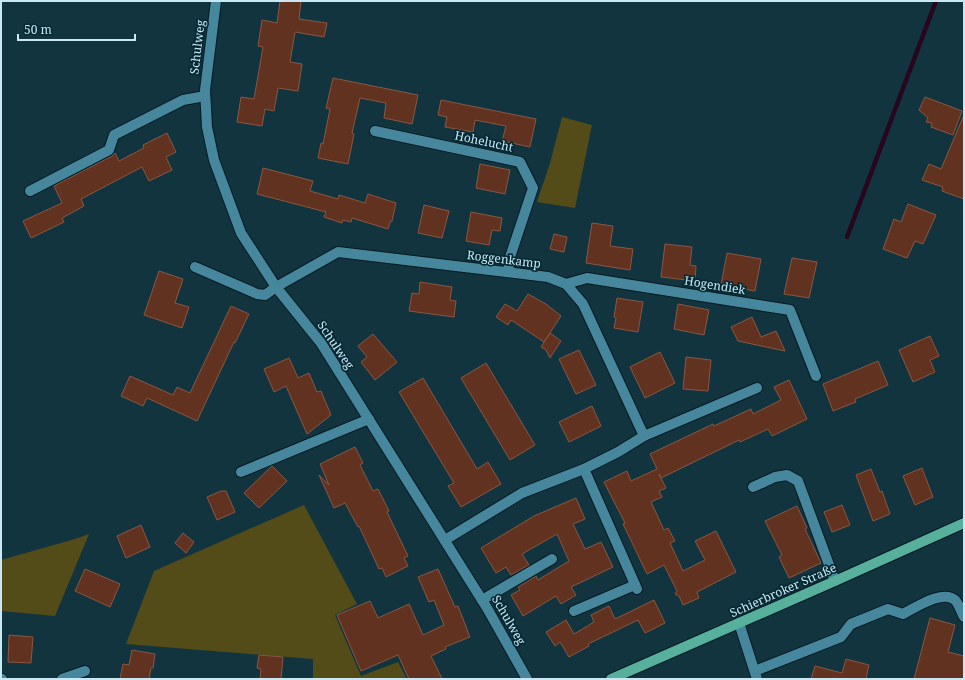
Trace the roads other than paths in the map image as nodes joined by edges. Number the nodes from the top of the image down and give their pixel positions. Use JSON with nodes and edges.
{"nodes":[{"id":1,"x":216,"y":1,"type":"edge"},
{"id":2,"x":205,"y":96,"type":"junction"},
{"id":3,"x":375,"y":131,"type":"dead end"},
{"id":4,"x":30,"y":191,"type":"dead end"},
{"id":5,"x":195,"y":267,"type":"dead end"},
{"id":6,"x":508,"y":272,"type":"junction"},
{"id":7,"x":566,"y":284,"type":"junction"},
{"id":8,"x":276,"y":287,"type":"junction"},
{"id":9,"x":816,"y":376,"type":"dead end"},
{"id":10,"x":757,"y":388,"type":"dead end"},
{"id":11,"x":369,"y":419,"type":"junction"},
{"id":12,"x":644,"y":436,"type":"junction"},
{"id":13,"x":584,"y":469,"type":"junction"},
{"id":14,"x":241,"y":472,"type":"dead end"},
{"id":15,"x":753,"y":487,"type":"dead end"},
{"id":16,"x":964,"y":523,"type":"edge"},
{"id":17,"x":445,"y":540,"type":"junction"},
{"id":18,"x":552,"y":559,"type":"dead end"},
{"id":19,"x":835,"y":581,"type":"junction"},
{"id":20,"x":482,"y":600,"type":"junction"},
{"id":21,"x":574,"y":611,"type":"dead end"},
{"id":22,"x":964,"y":617,"type":"edge"},
{"id":23,"x":739,"y":623,"type":"junction"},
{"id":24,"x":85,"y":671,"type":"dead end"},
{"id":25,"x":756,"y":675,"type":"edge"},
{"id":26,"x":62,"y":679,"type":"edge"},
{"id":27,"x":527,"y":679,"type":"edge"},
{"id":28,"x":611,"y":679,"type":"edge"}],
"edges":[{"from":1,"to":2,"type":"street","name":"Schulweg"},
{"from":2,"to":4,"type":"street"},
{"from":2,"to":8,"type":"street","name":"Schulweg"},
{"from":3,"to":6,"type":"street","name":"Hohelucht"},
{"from":5,"to":8,"type":"street","name":"Roggenkamp"},
{"from":6,"to":7,"type":"street","name":"Roggenkamp"},
{"from":6,"to":8,"type":"street","name":"Roggenkamp"},
{"from":7,"to":9,"type":"street","name":"Hogendiek"},
{"from":7,"to":12,"type":"street","name":"Roggenkamp"},
{"from":8,"to":11,"type":"street","name":"Schulweg"},
{"from":10,"to":12,"type":"street"},
{"from":11,"to":14,"type":"street"},
{"from":11,"to":17,"type":"street","name":"Schulweg"},
{"from":12,"to":13,"type":"street"},
{"from":13,"to":17,"type":"street"},
{"from":13,"to":21,"type":"street"},
{"from":15,"to":19,"type":"street"},
{"from":16,"to":19,"type":"main road","name":"Schierbroker Straße"},
{"from":17,"to":20,"type":"street","name":"Schulweg"},
{"from":18,"to":20,"type":"street"},
{"from":19,"to":23,"type":"main road","name":"Schierbroker Straße"},
{"from":20,"to":27,"type":"street","name":"Schulweg"},
{"from":22,"to":25,"type":"street"},
{"from":23,"to":25,"type":"street"},
{"from":23,"to":28,"type":"main road","name":"Schierbroker Straße"},
{"from":24,"to":26,"type":"street"}]}
